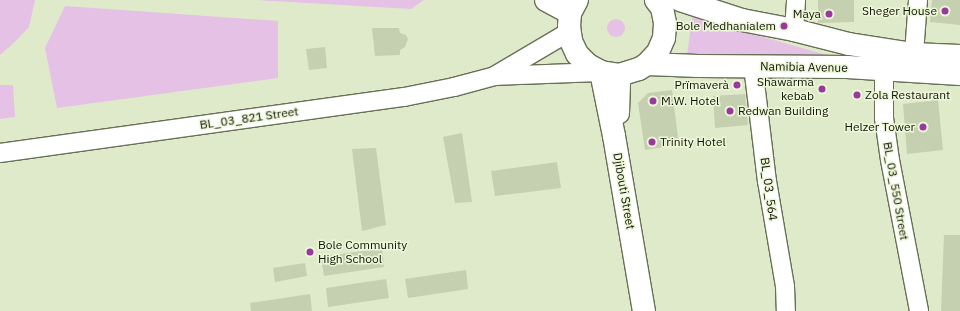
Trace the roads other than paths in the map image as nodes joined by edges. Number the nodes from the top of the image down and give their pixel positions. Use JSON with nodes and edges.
{"nodes":[{"id":1,"x":546,"y":0,"type":"edge"},
{"id":2,"x":656,"y":0,"type":"edge"},
{"id":3,"x":680,"y":0,"type":"edge"},
{"id":4,"x":796,"y":0,"type":"edge"},
{"id":5,"x":918,"y":0,"type":"edge"},
{"id":6,"x":705,"y":4,"type":"edge"},
{"id":7,"x":572,"y":15,"type":"edge"},
{"id":8,"x":794,"y":30,"type":"junction"},
{"id":9,"x":960,"y":56,"type":"edge"},
{"id":10,"x":913,"y":62,"type":"junction"},
{"id":11,"x":647,"y":64,"type":"junction"},
{"id":12,"x":753,"y":66,"type":"junction"},
{"id":13,"x":884,"y":70,"type":"junction"},
{"id":14,"x":610,"y":73,"type":"junction"},
{"id":15,"x":960,"y":74,"type":"edge"},
{"id":16,"x":496,"y":76,"type":"junction"},
{"id":17,"x":0,"y":153,"type":"edge"},
{"id":18,"x":644,"y":311,"type":"edge"},
{"id":19,"x":652,"y":311,"type":"edge"},
{"id":20,"x":786,"y":311,"type":"edge"},
{"id":21,"x":919,"y":311,"type":"edge"}],
"edges":[{"from":1,"to":7,"type":"main road"},
{"from":2,"to":11,"type":"main road"},
{"from":3,"to":6,"type":"main road","name":"Namibia Avenue"},
{"from":4,"to":8,"type":"street"},
{"from":5,"to":10,"type":"street"},
{"from":6,"to":8,"type":"main road","name":"Namibia Avenue"},
{"from":7,"to":14,"type":"main road"},
{"from":7,"to":16,"type":"street"},
{"from":8,"to":10,"type":"main road","name":"Namibia Avenue"},
{"from":9,"to":10,"type":"main road","name":"Namibia Avenue"},
{"from":10,"to":13,"type":"main road","name":"Namibia Avenue"},
{"from":10,"to":15,"type":"main road","name":"Namibia Avenue"},
{"from":11,"to":12,"type":"main road","name":"Namibia Avenue"},
{"from":11,"to":14,"type":"main road"},
{"from":12,"to":13,"type":"main road","name":"Namibia Avenue"},
{"from":12,"to":20,"type":"street","name":"BL_03_564"},
{"from":13,"to":21,"type":"street","name":"BL_03_550 Street"},
{"from":14,"to":16,"type":"street"},
{"from":14,"to":18,"type":"main road","name":"Djibouti Street"},
{"from":14,"to":19,"type":"main road"},
{"from":16,"to":17,"type":"street","name":"BL_03_821 Street"}]}
